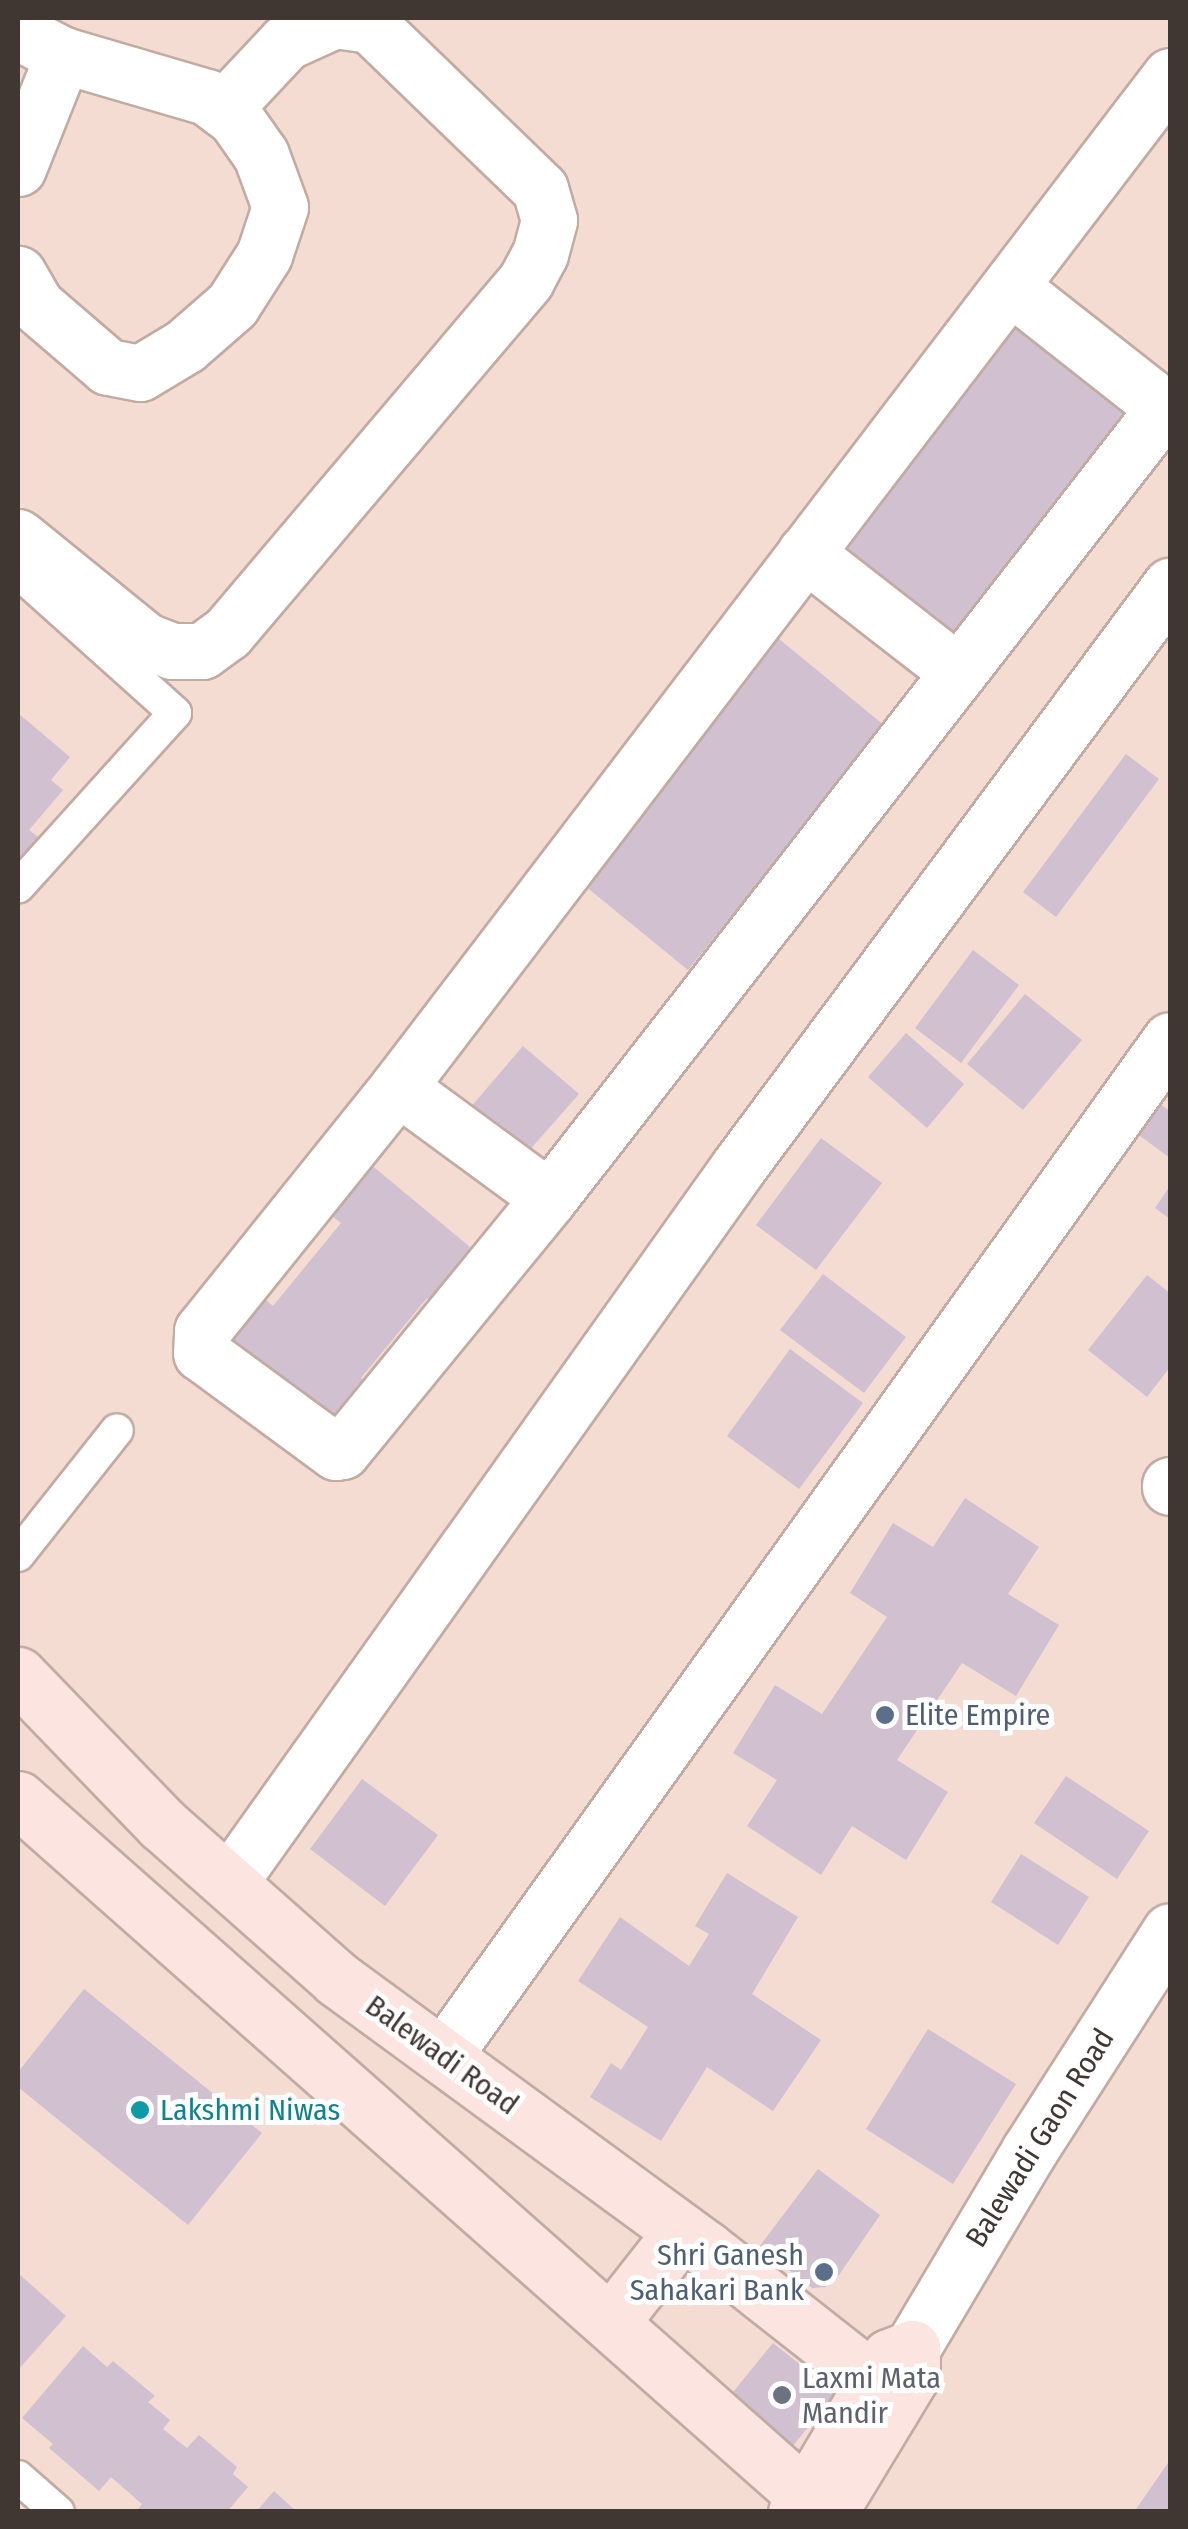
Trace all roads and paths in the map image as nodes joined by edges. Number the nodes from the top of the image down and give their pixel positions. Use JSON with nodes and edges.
{"nodes":[{"id":1,"x":40,"y":44,"type":"edge"},
{"id":2,"x":1170,"y":76,"type":"edge"},
{"id":3,"x":223,"y":109,"type":"junction"},
{"id":4,"x":18,"y":168,"type":"edge"},
{"id":5,"x":18,"y":274,"type":"edge"},
{"id":6,"x":1012,"y":288,"type":"junction"},
{"id":7,"x":18,"y":537,"type":"edge"},
{"id":8,"x":806,"y":554,"type":"junction"},
{"id":9,"x":18,"y":572,"type":"edge"},
{"id":10,"x":1170,"y":586,"type":"edge"},
{"id":11,"x":958,"y":672,"type":"junction"},
{"id":12,"x":18,"y":887,"type":"edge"},
{"id":13,"x":1170,"y":1040,"type":"edge"},
{"id":14,"x":398,"y":1087,"type":"junction"},
{"id":15,"x":549,"y":1198,"type":"junction"},
{"id":16,"x":117,"y":1430,"type":"dead end"},
{"id":17,"x":18,"y":1555,"type":"edge"},
{"id":18,"x":18,"y":1675,"type":"edge"},
{"id":19,"x":18,"y":1799,"type":"edge"},
{"id":20,"x":230,"y":1881,"type":"junction"},
{"id":21,"x":1170,"y":1931,"type":"edge"},
{"id":22,"x":444,"y":2056,"type":"junction"},
{"id":23,"x":682,"y":2232,"type":"junction"},
{"id":24,"x":612,"y":2322,"type":"junction"},
{"id":25,"x":895,"y":2375,"type":"junction"},
{"id":26,"x":18,"y":2476,"type":"edge"},
{"id":27,"x":814,"y":2508,"type":"edge"},
{"id":28,"x":58,"y":2512,"type":"edge"}],
"edges":[{"from":1,"to":3,"type":"street"},
{"from":1,"to":4,"type":"street"},
{"from":2,"to":6,"type":"street"},
{"from":3,"to":5,"type":"street"},
{"from":3,"to":7,"type":"street"},
{"from":6,"to":8,"type":"street"},
{"from":6,"to":11,"type":"street"},
{"from":8,"to":11,"type":"street"},
{"from":8,"to":14,"type":"street"},
{"from":9,"to":12,"type":"lane"},
{"from":10,"to":20,"type":"street"},
{"from":11,"to":15,"type":"street"},
{"from":13,"to":22,"type":"street"},
{"from":14,"to":15,"type":"street"},
{"from":14,"to":15,"type":"street"},
{"from":16,"to":17,"type":"lane"},
{"from":18,"to":20,"type":"main road","name":"Balewadi Road"},
{"from":19,"to":24,"type":"main road"},
{"from":20,"to":22,"type":"main road","name":"Balewadi Road"},
{"from":21,"to":25,"type":"street","name":"Balewadi Gaon Road"},
{"from":22,"to":23,"type":"main road","name":"Balewadi Road"},
{"from":23,"to":24,"type":"main road"},
{"from":23,"to":25,"type":"main road","name":"Balewadi Road"},
{"from":24,"to":27,"type":"main road"},
{"from":25,"to":27,"type":"main road","name":"Balewadi Gaon Road"},
{"from":26,"to":28,"type":"lane"}]}
